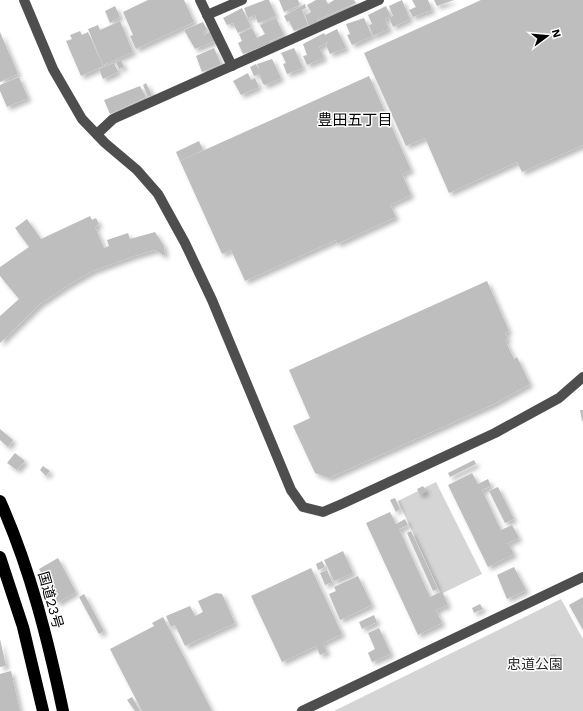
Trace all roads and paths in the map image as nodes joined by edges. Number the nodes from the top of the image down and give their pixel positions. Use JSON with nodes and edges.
{"nodes":[{"id":1,"x":24,"y":0,"type":"edge"},
{"id":2,"x":200,"y":0,"type":"edge"},
{"id":3,"x":242,"y":0,"type":"edge"},
{"id":4,"x":379,"y":0,"type":"edge"},
{"id":5,"x":208,"y":15,"type":"junction"},
{"id":6,"x":232,"y":66,"type":"junction"},
{"id":7,"x":97,"y":134,"type":"junction"},
{"id":8,"x":583,"y":377,"type":"edge"},
{"id":9,"x":0,"y":501,"type":"edge"},
{"id":10,"x":0,"y":557,"type":"edge"},
{"id":11,"x":583,"y":577,"type":"edge"},
{"id":12,"x":43,"y":711,"type":"edge"},
{"id":13,"x":63,"y":711,"type":"edge"},
{"id":14,"x":302,"y":711,"type":"edge"}],
"edges":[{"from":1,"to":7,"type":"street"},
{"from":2,"to":5,"type":"street"},
{"from":3,"to":5,"type":"street"},
{"from":4,"to":6,"type":"street"},
{"from":5,"to":6,"type":"street"},
{"from":6,"to":7,"type":"street"},
{"from":7,"to":8,"type":"street"},
{"from":9,"to":13,"type":"highway","name":"国道23号"},
{"from":10,"to":12,"type":"highway"},
{"from":11,"to":14,"type":"street"}]}
